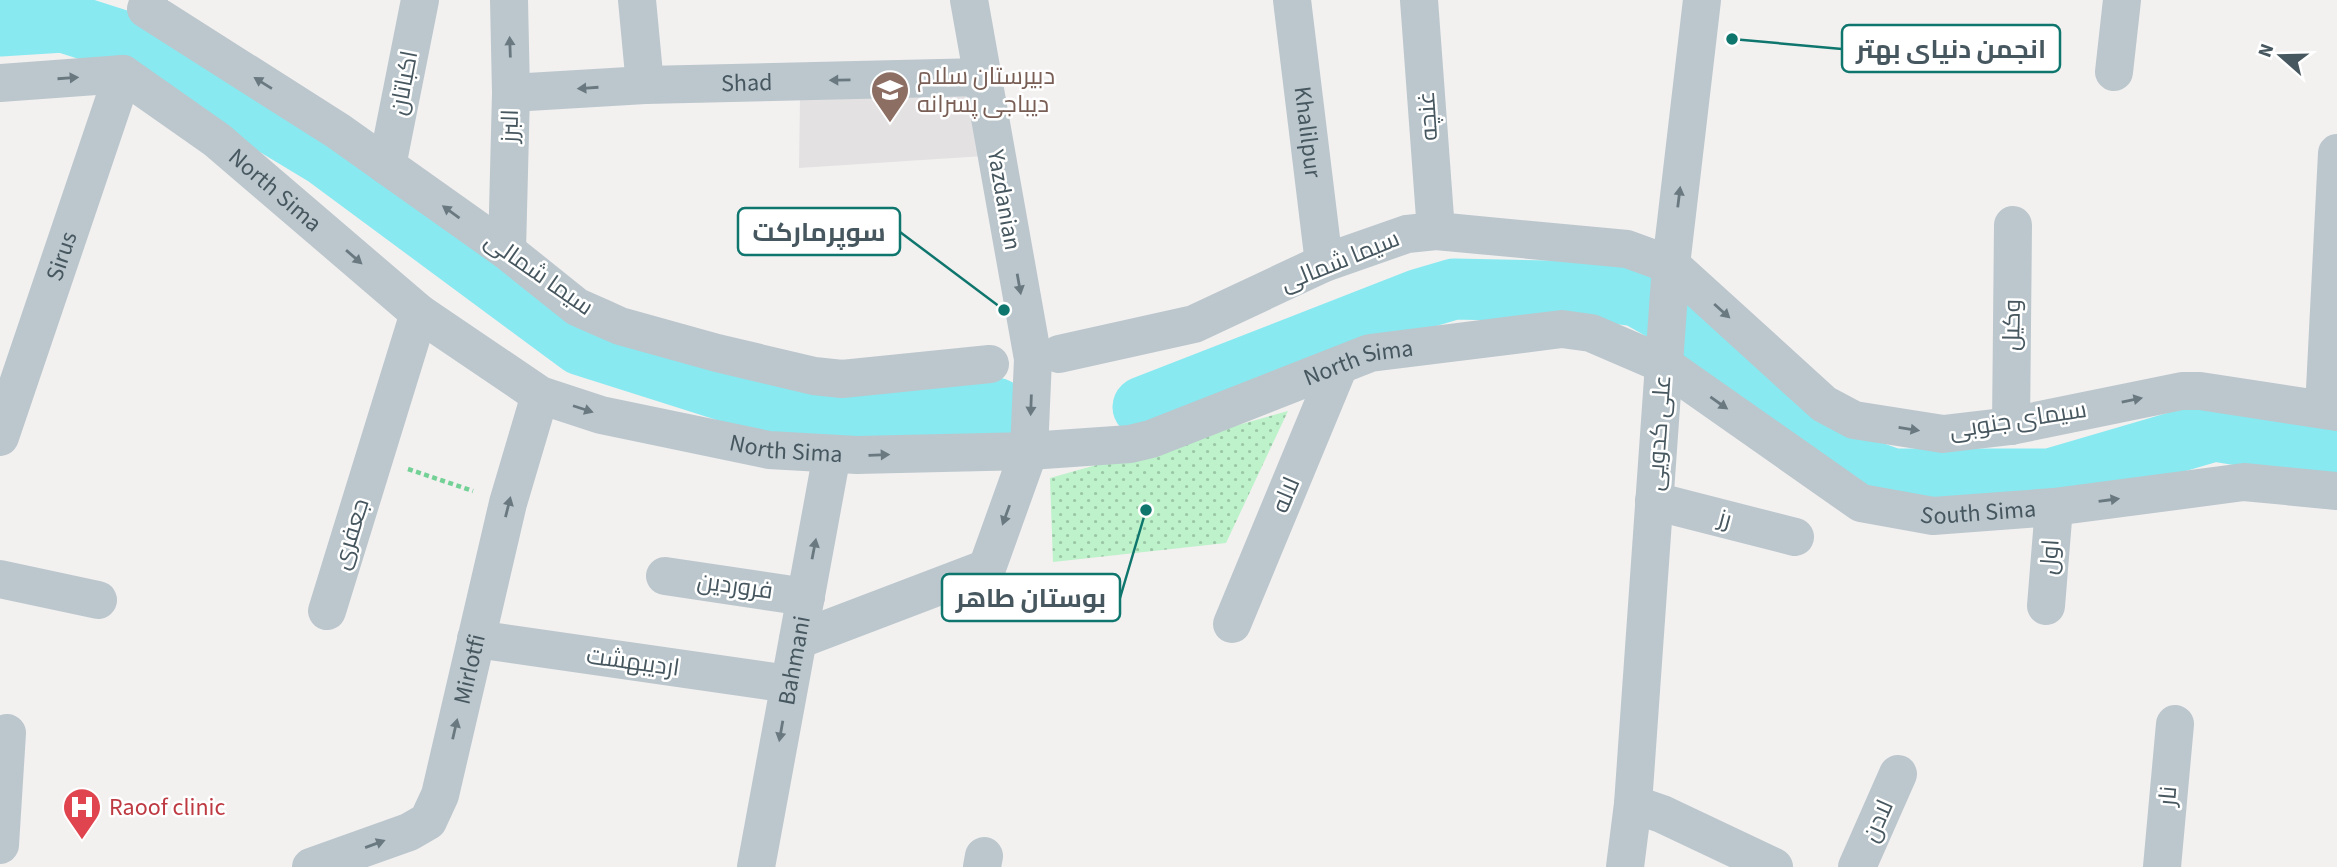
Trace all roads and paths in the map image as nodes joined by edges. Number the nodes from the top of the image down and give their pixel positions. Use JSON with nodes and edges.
{"nodes":[{"id":1,"x":420,"y":0,"type":"edge"},
{"id":2,"x":509,"y":0,"type":"edge"},
{"id":3,"x":637,"y":0,"type":"edge"},
{"id":4,"x":969,"y":0,"type":"edge"},
{"id":5,"x":1292,"y":0,"type":"edge"},
{"id":6,"x":1419,"y":0,"type":"edge"},
{"id":7,"x":1702,"y":0,"type":"edge"},
{"id":8,"x":2122,"y":0,"type":"edge"},
{"id":9,"x":148,"y":5,"type":"edge"},
{"id":10,"x":2114,"y":72,"type":"dead end"},
{"id":11,"x":122,"y":74,"type":"junction"},
{"id":12,"x":982,"y":77,"type":"junction"},
{"id":13,"x":0,"y":83,"type":"edge"},
{"id":14,"x":645,"y":85,"type":"junction"},
{"id":15,"x":511,"y":93,"type":"junction"},
{"id":16,"x":2337,"y":153,"type":"edge"},
{"id":17,"x":387,"y":166,"type":"junction"},
{"id":18,"x":2013,"y":225,"type":"dead end"},
{"id":19,"x":1436,"y":231,"type":"junction"},
{"id":20,"x":507,"y":251,"type":"junction"},
{"id":21,"x":1324,"y":263,"type":"junction"},
{"id":22,"x":1671,"y":265,"type":"junction"},
{"id":23,"x":419,"y":313,"type":"junction"},
{"id":24,"x":1046,"y":356,"type":"junction"},
{"id":25,"x":990,"y":364,"type":"dead end"},
{"id":26,"x":1663,"y":364,"type":"junction"},
{"id":27,"x":1339,"y":366,"type":"junction"},
{"id":28,"x":540,"y":395,"type":"junction"},
{"id":29,"x":2330,"y":411,"type":"edge"},
{"id":30,"x":2011,"y":426,"type":"junction"},
{"id":31,"x":0,"y":437,"type":"edge"},
{"id":32,"x":1029,"y":451,"type":"junction"},
{"id":33,"x":832,"y":453,"type":"junction"},
{"id":34,"x":374,"y":458,"type":"junction"},
{"id":35,"x":2337,"y":491,"type":"edge"},
{"id":36,"x":1654,"y":501,"type":"junction"},
{"id":37,"x":508,"y":503,"type":"junction"},
{"id":38,"x":2054,"y":508,"type":"junction"},
{"id":39,"x":1795,"y":537,"type":"dead end"},
{"id":40,"x":665,"y":576,"type":"dead end"},
{"id":41,"x":0,"y":579,"type":"edge"},
{"id":42,"x":806,"y":597,"type":"junction"},
{"id":43,"x":97,"y":600,"type":"dead end"},
{"id":44,"x":2046,"y":606,"type":"dead end"},
{"id":45,"x":327,"y":611,"type":"dead end"},
{"id":46,"x":1232,"y":624,"type":"dead end"},
{"id":47,"x":476,"y":639,"type":"junction"},
{"id":48,"x":798,"y":640,"type":"junction"},
{"id":49,"x":789,"y":684,"type":"junction"},
{"id":50,"x":2175,"y":724,"type":"dead end"},
{"id":51,"x":7,"y":733,"type":"dead end"},
{"id":52,"x":1898,"y":774,"type":"dead end"},
{"id":53,"x":1633,"y":804,"type":"junction"},
{"id":54,"x":0,"y":845,"type":"edge"},
{"id":55,"x":311,"y":867,"type":"edge"},
{"id":56,"x":756,"y":867,"type":"edge"},
{"id":57,"x":1625,"y":867,"type":"edge"},
{"id":58,"x":1774,"y":867,"type":"edge"},
{"id":59,"x":1857,"y":867,"type":"edge"},
{"id":60,"x":2162,"y":867,"type":"edge"}],
"edges":[{"from":1,"to":17,"type":"street","name":"اکباتان"},
{"from":15,"to":2,"type":"street","name":"البرز","one_way":true},
{"from":3,"to":14,"type":"street"},
{"from":4,"to":12,"type":"street","name":"Yazdanian"},
{"from":5,"to":21,"type":"street","name":"Khalilpur"},
{"from":6,"to":19,"type":"street","name":"غنچه"},
{"from":22,"to":7,"type":"street","name":"علی کدویی","one_way":true},
{"from":8,"to":10,"type":"street"},
{"from":17,"to":9,"type":"street","name":"سیما شمالی","one_way":true},
{"from":13,"to":11,"type":"street","one_way":true},
{"from":11,"to":23,"type":"street","name":"North Sima","one_way":true},
{"from":11,"to":31,"type":"street","name":"Sirus"},
{"from":12,"to":14,"type":"street","name":"Shad","one_way":true},
{"from":12,"to":24,"type":"street","name":"Yazdanian","one_way":true},
{"from":14,"to":15,"type":"street","name":"Shad","one_way":true},
{"from":15,"to":20,"type":"street","name":"البرز"},
{"from":16,"to":29,"type":"street"},
{"from":20,"to":17,"type":"street","name":"سیما شمالی","one_way":true},
{"from":18,"to":30,"type":"street","name":"وکیل"},
{"from":19,"to":21,"type":"street","name":"سیما شمالی"},
{"from":19,"to":22,"type":"street","name":"سیما شمالی"},
{"from":20,"to":25,"type":"street","name":"سیما شمالی"},
{"from":21,"to":24,"type":"street","name":"سیما شمالی"},
{"from":22,"to":26,"type":"street","name":"علی کدویی"},
{"from":22,"to":30,"type":"street","name":"سیمای جنوبی","one_way":true},
{"from":23,"to":28,"type":"street","name":"North Sima"},
{"from":23,"to":34,"type":"street","name":"جعفری"},
{"from":24,"to":32,"type":"street","name":"Yazdanian","one_way":true},
{"from":26,"to":27,"type":"street","name":"North Sima"},
{"from":26,"to":36,"type":"street","name":"علی کدویی"},
{"from":26,"to":38,"type":"street","name":"South Sima","one_way":true},
{"from":27,"to":32,"type":"street","name":"North Sima"},
{"from":27,"to":46,"type":"street","name":"لاله"},
{"from":28,"to":33,"type":"street","name":"North Sima","one_way":true},
{"from":28,"to":37,"type":"street","name":"Mirlotfi"},
{"from":30,"to":29,"type":"street","name":"سیمای جنوبی","one_way":true},
{"from":33,"to":32,"type":"street","name":"North Sima","one_way":true},
{"from":32,"to":48,"type":"street","one_way":true},
{"from":42,"to":33,"type":"street","name":"Bahmani","one_way":true},
{"from":34,"to":37,"type":"path"},
{"from":34,"to":45,"type":"street","name":"جعفری"},
{"from":38,"to":35,"type":"street","name":"South Sima","one_way":true},
{"from":36,"to":39,"type":"street","name":"رز"},
{"from":36,"to":53,"type":"street","name":"علی کدویی"},
{"from":47,"to":37,"type":"street","name":"Mirlotfi","one_way":true},
{"from":38,"to":44,"type":"street","name":"اول"},
{"from":40,"to":42,"type":"street","name":"فروردین"},
{"from":41,"to":43,"type":"street"},
{"from":42,"to":48,"type":"street","name":"Bahmani"},
{"from":47,"to":49,"type":"street","name":"اردیبهشت"},
{"from":55,"to":47,"type":"street","name":"Mirlotfi","one_way":true},
{"from":48,"to":49,"type":"street","name":"Bahmani"},
{"from":49,"to":56,"type":"street","name":"Bahmani","one_way":true},
{"from":50,"to":60,"type":"street","name":"نار"},
{"from":51,"to":54,"type":"street"},
{"from":52,"to":59,"type":"street","name":"لادن"},
{"from":53,"to":57,"type":"street","name":"علی کدویی"},
{"from":53,"to":58,"type":"street"}]}
